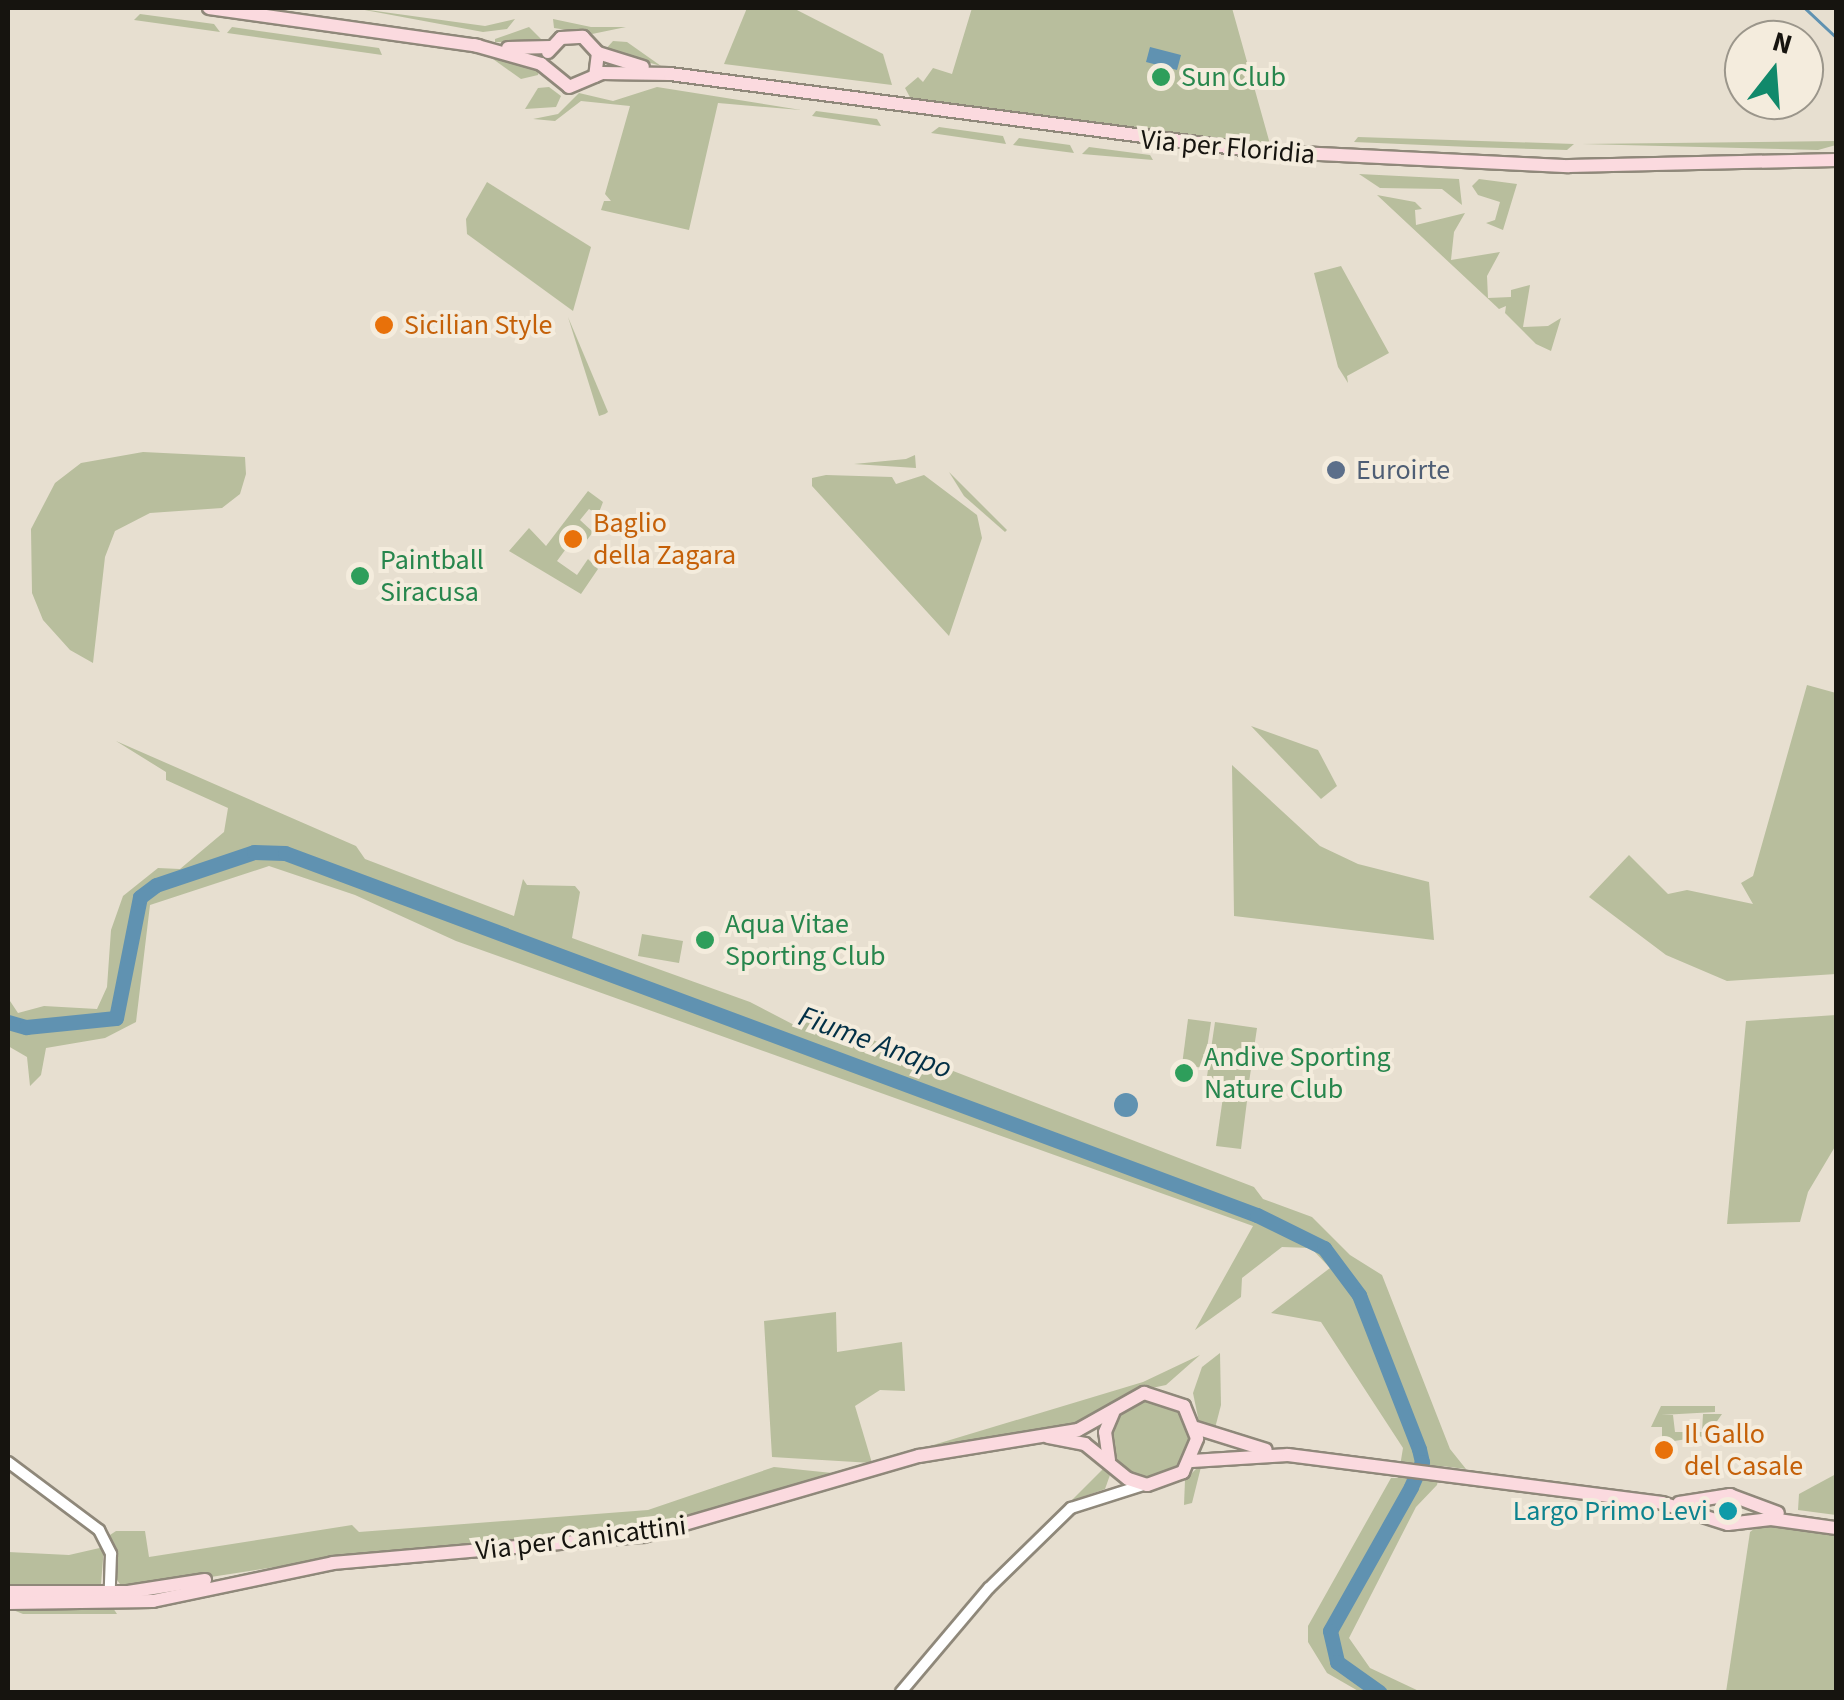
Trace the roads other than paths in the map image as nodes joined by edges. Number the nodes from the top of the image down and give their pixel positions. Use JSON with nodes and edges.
{"nodes":[{"id":1,"x":208,"y":8,"type":"edge"},
{"id":2,"x":474,"y":46,"type":"junction"},
{"id":3,"x":551,"y":47,"type":"junction"},
{"id":4,"x":598,"y":54,"type":"junction"},
{"id":5,"x":548,"y":70,"type":"junction"},
{"id":6,"x":670,"y":74,"type":"junction"},
{"id":7,"x":595,"y":76,"type":"junction"},
{"id":8,"x":1836,"y":160,"type":"edge"},
{"id":9,"x":1790,"y":164,"type":"junction"},
{"id":10,"x":1836,"y":169,"type":"edge"},
{"id":11,"x":1117,"y":1406,"type":"junction"},
{"id":12,"x":1196,"y":1428,"type":"junction"},
{"id":13,"x":1048,"y":1436,"type":"junction"},
{"id":14,"x":1288,"y":1456,"type":"junction"},
{"id":15,"x":1192,"y":1461,"type":"junction"},
{"id":16,"x":8,"y":1462,"type":"edge"},
{"id":17,"x":1113,"y":1465,"type":"junction"},
{"id":18,"x":1143,"y":1484,"type":"junction"},
{"id":19,"x":1104,"y":1496,"type":"junction"},
{"id":20,"x":1720,"y":1497,"type":"junction"},
{"id":21,"x":1741,"y":1502,"type":"junction"},
{"id":22,"x":1662,"y":1503,"type":"junction"},
{"id":23,"x":1728,"y":1522,"type":"junction"},
{"id":24,"x":1836,"y":1524,"type":"edge"},
{"id":25,"x":282,"y":1571,"type":"junction"},
{"id":26,"x":8,"y":1592,"type":"edge"},
{"id":27,"x":110,"y":1592,"type":"junction"},
{"id":28,"x":123,"y":1603,"type":"junction"},
{"id":29,"x":13,"y":1604,"type":"edge"},
{"id":30,"x":901,"y":1692,"type":"edge"}],
"edges":[{"from":1,"to":2,"type":"main road"},
{"from":2,"to":3,"type":"main road"},
{"from":2,"to":5,"type":"main road"},
{"from":3,"to":4,"type":"main road"},
{"from":3,"to":5,"type":"main road"},
{"from":4,"to":6,"type":"main road"},
{"from":4,"to":7,"type":"main road"},
{"from":5,"to":7,"type":"main road"},
{"from":6,"to":7,"type":"main road"},
{"from":6,"to":9,"type":"main road","name":"Via per Floridia"},
{"from":8,"to":9,"type":"main road"},
{"from":9,"to":10,"type":"main road"},
{"from":11,"to":12,"type":"main road"},
{"from":11,"to":13,"type":"main road","name":"Via per Canicattini"},
{"from":11,"to":17,"type":"main road"},
{"from":12,"to":14,"type":"main road"},
{"from":12,"to":15,"type":"main road"},
{"from":13,"to":17,"type":"main road"},
{"from":13,"to":25,"type":"main road","name":"Via per Canicattini"},
{"from":14,"to":15,"type":"main road"},
{"from":14,"to":22,"type":"main road"},
{"from":15,"to":18,"type":"main road"},
{"from":16,"to":27,"type":"street"},
{"from":17,"to":18,"type":"main road"},
{"from":17,"to":19,"type":"street"},
{"from":18,"to":19,"type":"street"},
{"from":19,"to":30,"type":"street"},
{"from":20,"to":21,"type":"main road"},
{"from":20,"to":22,"type":"main road"},
{"from":20,"to":23,"type":"main road"},
{"from":21,"to":23,"type":"main road"},
{"from":21,"to":24,"type":"main road"},
{"from":22,"to":23,"type":"main road"},
{"from":23,"to":24,"type":"main road"},
{"from":25,"to":27,"type":"main road","name":"Via per Canicattini"},
{"from":25,"to":28,"type":"main road","name":"Via per Canicattini"},
{"from":26,"to":27,"type":"main road","name":"Via per Canicattini"},
{"from":27,"to":28,"type":"street"},
{"from":27,"to":29,"type":"street"},
{"from":28,"to":29,"type":"main road","name":"Via per Canicattini"}]}
